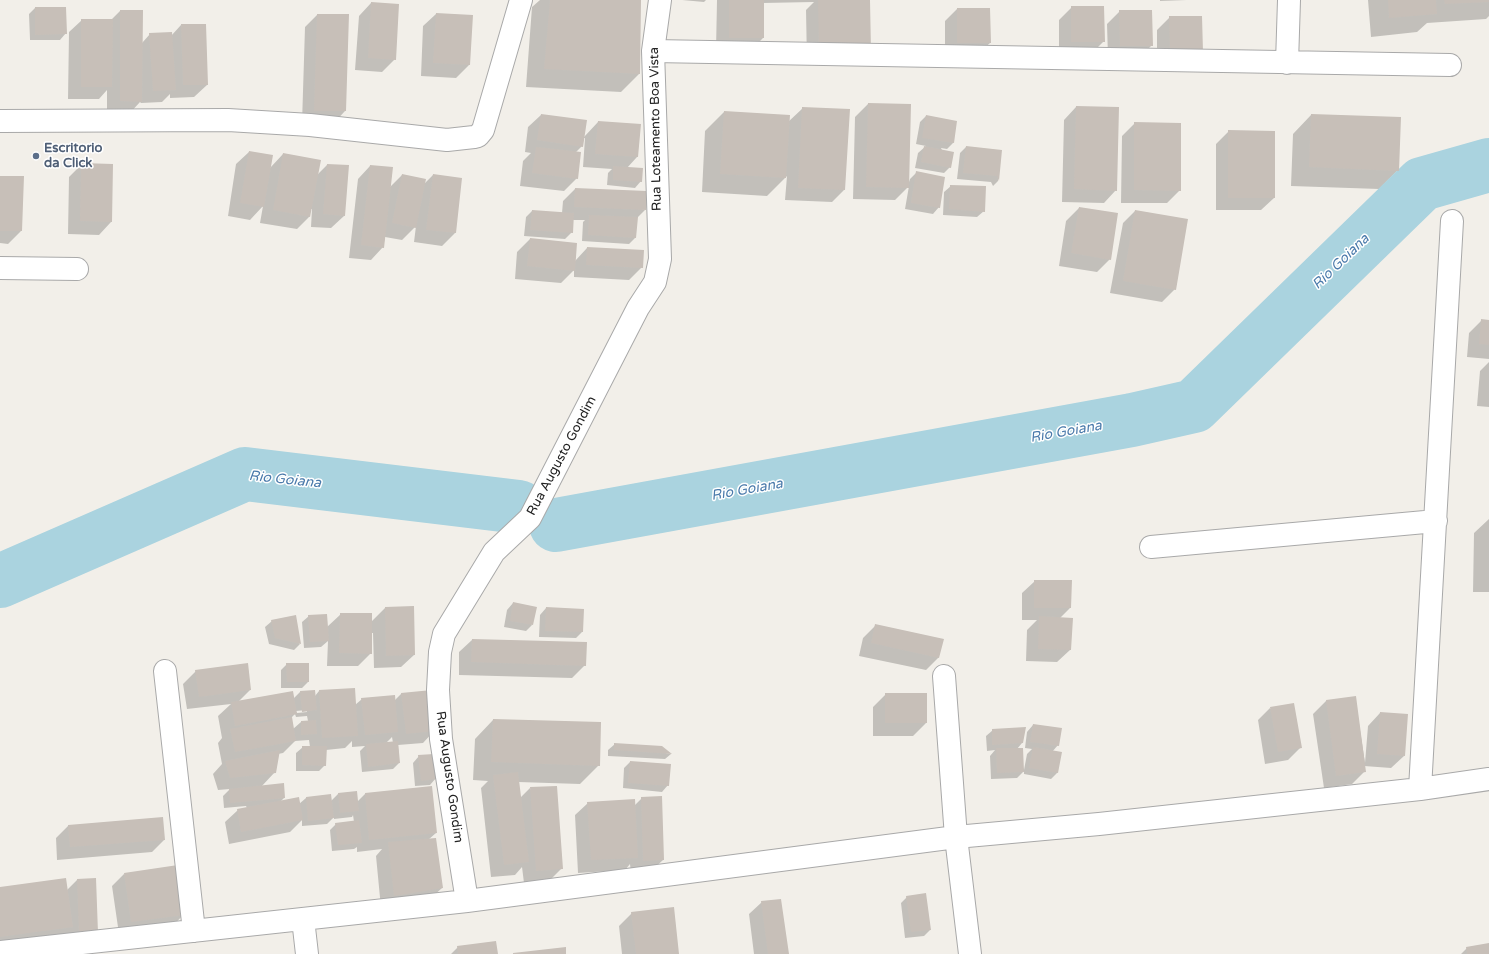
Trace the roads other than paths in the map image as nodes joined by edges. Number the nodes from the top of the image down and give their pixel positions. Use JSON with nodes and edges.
{"nodes":[{"id":1,"x":521,"y":0,"type":"edge"},
{"id":2,"x":660,"y":0,"type":"edge"},
{"id":3,"x":1289,"y":0,"type":"edge"},
{"id":4,"x":652,"y":51,"type":"junction"},
{"id":5,"x":1288,"y":63,"type":"junction"},
{"id":6,"x":1450,"y":65,"type":"dead end"},
{"id":7,"x":0,"y":121,"type":"edge"},
{"id":8,"x":1452,"y":221,"type":"dead end"},
{"id":9,"x":660,"y":259,"type":"joint"},
{"id":10,"x":0,"y":268,"type":"edge"},
{"id":11,"x":77,"y":269,"type":"dead end"},
{"id":12,"x":1436,"y":521,"type":"junction"},
{"id":13,"x":1152,"y":547,"type":"dead end"},
{"id":14,"x":165,"y":671,"type":"dead end"},
{"id":15,"x":944,"y":676,"type":"dead end"},
{"id":16,"x":1489,"y":779,"type":"edge"},
{"id":17,"x":1420,"y":789,"type":"junction"},
{"id":18,"x":956,"y":837,"type":"junction"},
{"id":19,"x":467,"y":901,"type":"junction"},
{"id":20,"x":303,"y":919,"type":"junction"},
{"id":21,"x":194,"y":931,"type":"junction"},
{"id":22,"x":0,"y":952,"type":"edge"},
{"id":23,"x":307,"y":954,"type":"edge"},
{"id":24,"x":970,"y":954,"type":"edge"}],
"edges":[{"from":1,"to":7,"type":"street"},
{"from":2,"to":4,"type":"street","name":"Rua Loteamento Boa Vista"},
{"from":3,"to":5,"type":"street"},
{"from":4,"to":5,"type":"street"},
{"from":4,"to":9,"type":"street","name":"Rua Loteamento Boa Vista"},
{"from":5,"to":6,"type":"street"},
{"from":8,"to":12,"type":"street"},
{"from":9,"to":19,"type":"street","name":"Rua Augusto Gondim"},
{"from":10,"to":11,"type":"street"},
{"from":12,"to":13,"type":"street"},
{"from":12,"to":17,"type":"street"},
{"from":14,"to":21,"type":"street"},
{"from":15,"to":18,"type":"street"},
{"from":16,"to":17,"type":"street"},
{"from":17,"to":18,"type":"street"},
{"from":18,"to":19,"type":"street"},
{"from":18,"to":24,"type":"street"},
{"from":19,"to":20,"type":"street"},
{"from":20,"to":21,"type":"street"},
{"from":20,"to":23,"type":"street"},
{"from":21,"to":22,"type":"street"}]}
